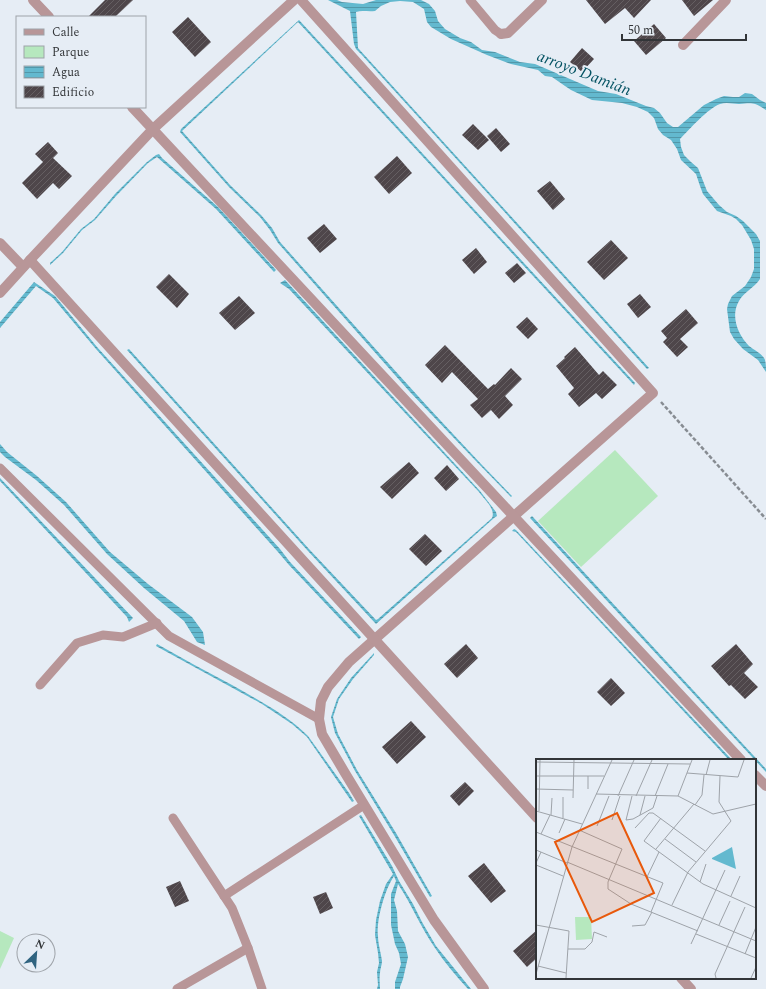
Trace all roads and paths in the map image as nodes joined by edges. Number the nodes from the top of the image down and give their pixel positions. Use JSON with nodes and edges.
{"nodes":[{"id":1,"x":33,"y":0,"type":"edge"},
{"id":2,"x":294,"y":0,"type":"edge"},
{"id":3,"x":301,"y":0,"type":"edge"},
{"id":4,"x":470,"y":0,"type":"edge"},
{"id":5,"x":542,"y":0,"type":"edge"},
{"id":6,"x":726,"y":0,"type":"edge"},
{"id":7,"x":48,"y":16,"type":"edge"},
{"id":8,"x":501,"y":34,"type":"joint"},
{"id":9,"x":683,"y":45,"type":"dead end"},
{"id":10,"x":133,"y":108,"type":"edge"},
{"id":11,"x":153,"y":129,"type":"junction"},
{"id":12,"x":0,"y":243,"type":"edge"},
{"id":13,"x":26,"y":263,"type":"junction"},
{"id":14,"x":0,"y":293,"type":"edge"},
{"id":15,"x":653,"y":393,"type":"junction"},
{"id":16,"x":0,"y":468,"type":"edge"},
{"id":17,"x":514,"y":516,"type":"junction"},
{"id":18,"x":766,"y":519,"type":"edge"},
{"id":19,"x":156,"y":623,"type":"junction"},
{"id":20,"x":374,"y":639,"type":"junction"},
{"id":21,"x":40,"y":685,"type":"dead end"},
{"id":22,"x":319,"y":719,"type":"junction"},
{"id":23,"x":740,"y":759,"type":"edge"},
{"id":24,"x":756,"y":775,"type":"edge"},
{"id":25,"x":766,"y":786,"type":"edge"},
{"id":26,"x":364,"y":805,"type":"junction"},
{"id":27,"x":536,"y":817,"type":"edge"},
{"id":28,"x":173,"y":818,"type":"dead end"},
{"id":29,"x":224,"y":896,"type":"junction"},
{"id":30,"x":248,"y":948,"type":"junction"},
{"id":31,"x":682,"y":979,"type":"edge"},
{"id":32,"x":177,"y":989,"type":"edge"},
{"id":33,"x":262,"y":989,"type":"edge"},
{"id":34,"x":484,"y":989,"type":"edge"},
{"id":35,"x":691,"y":989,"type":"edge"}],
"edges":[{"from":1,"to":7,"type":"street"},
{"from":2,"to":11,"type":"street"},
{"from":3,"to":15,"type":"street"},
{"from":4,"to":8,"type":"lane"},
{"from":5,"to":8,"type":"street"},
{"from":6,"to":9,"type":"street"},
{"from":10,"to":11,"type":"street"},
{"from":11,"to":13,"type":"street"},
{"from":11,"to":17,"type":"street"},
{"from":12,"to":13,"type":"street"},
{"from":13,"to":14,"type":"street"},
{"from":13,"to":20,"type":"street"},
{"from":15,"to":17,"type":"street"},
{"from":15,"to":18,"type":"path"},
{"from":16,"to":19,"type":"lane"},
{"from":17,"to":20,"type":"street"},
{"from":17,"to":23,"type":"street"},
{"from":19,"to":21,"type":"lane"},
{"from":19,"to":22,"type":"lane"},
{"from":20,"to":22,"type":"street"},
{"from":20,"to":27,"type":"street"},
{"from":22,"to":26,"type":"street"},
{"from":24,"to":25,"type":"street"},
{"from":26,"to":29,"type":"lane"},
{"from":26,"to":34,"type":"street"},
{"from":28,"to":29,"type":"lane"},
{"from":29,"to":30,"type":"lane"},
{"from":30,"to":32,"type":"lane"},
{"from":30,"to":33,"type":"lane"},
{"from":31,"to":35,"type":"street"}]}
